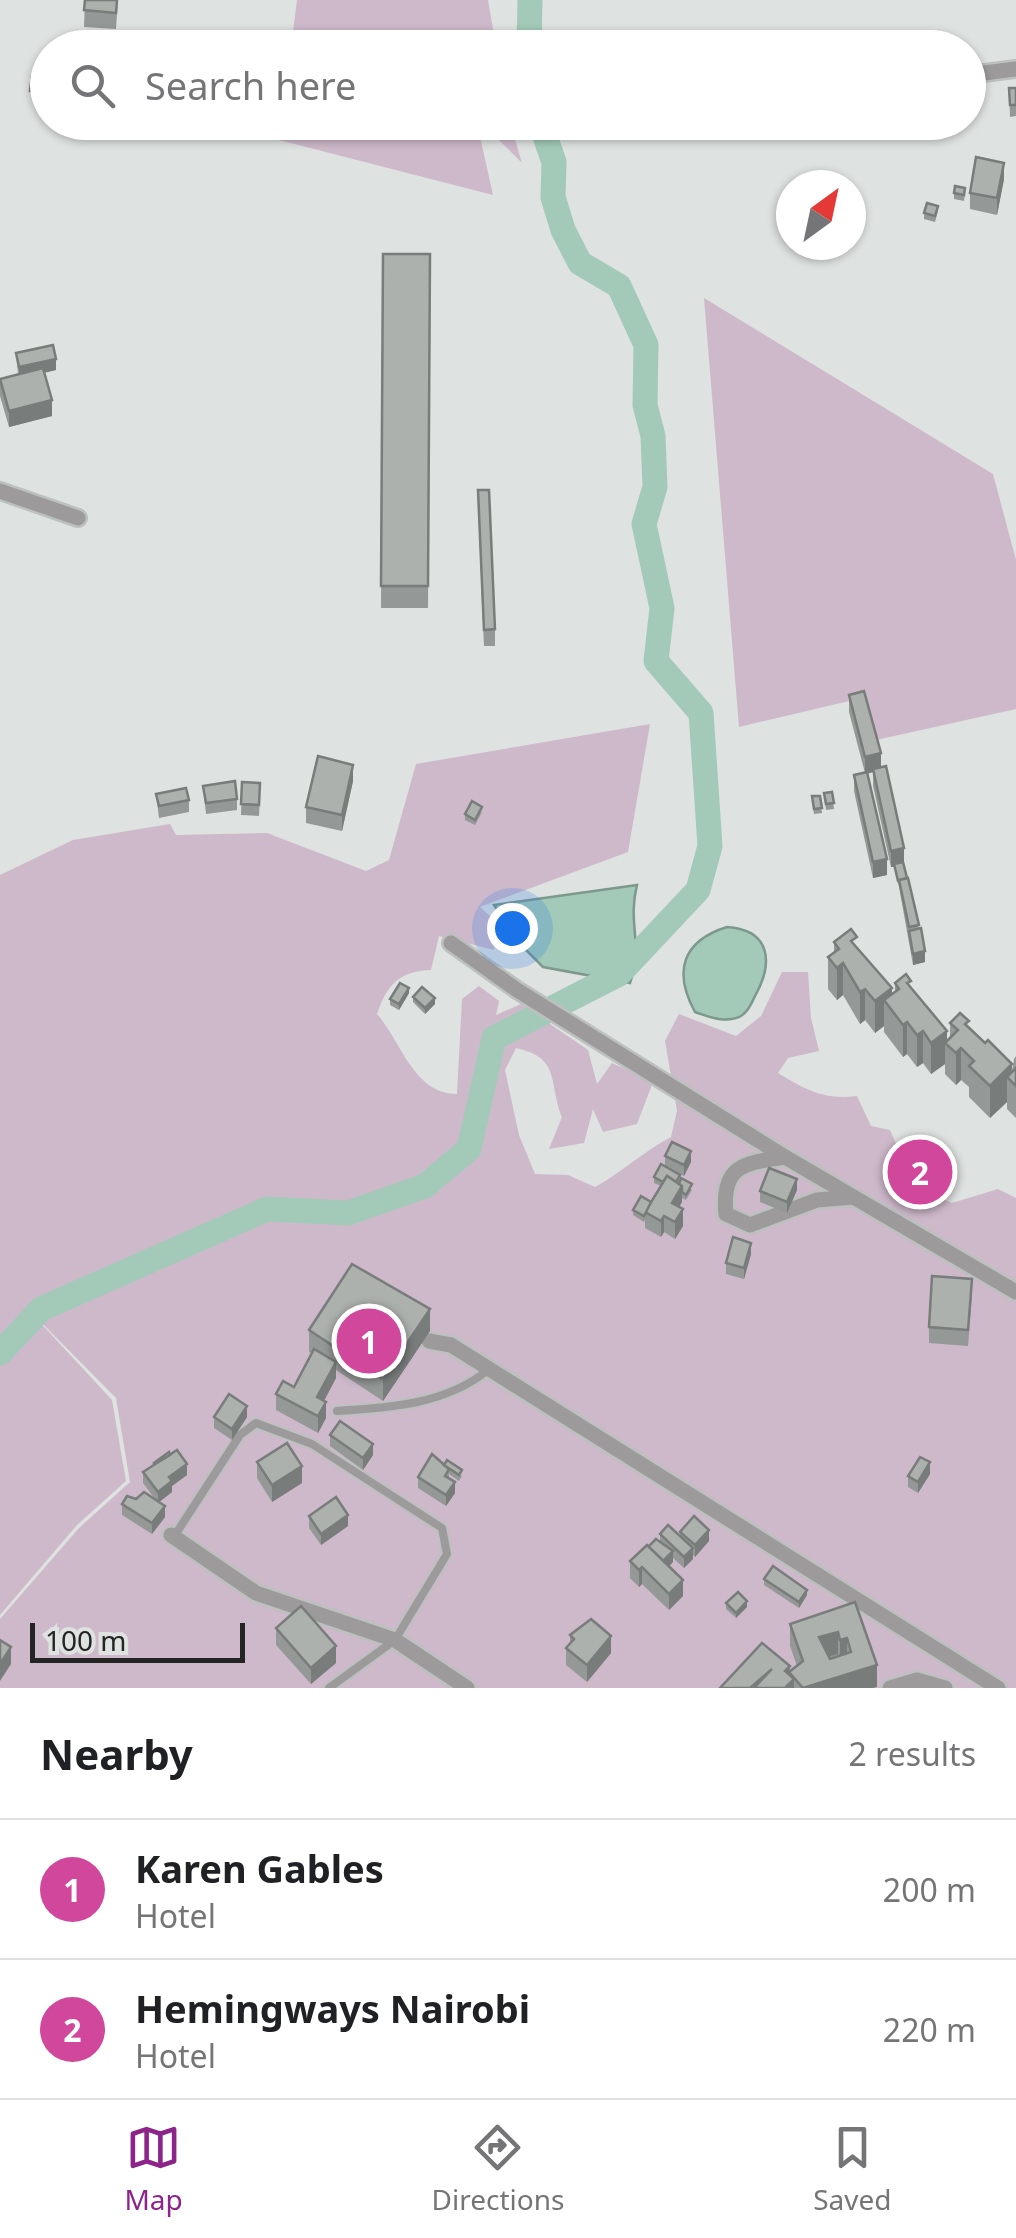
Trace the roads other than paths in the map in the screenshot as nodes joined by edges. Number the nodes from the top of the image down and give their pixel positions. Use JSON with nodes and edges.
{"nodes":[{"id":1,"x":1016,"y":69,"type":"edge"},
{"id":2,"x":986,"y":73,"type":"edge"},
{"id":3,"x":0,"y":491,"type":"edge"},
{"id":4,"x":78,"y":518,"type":"dead end"},
{"id":5,"x":450,"y":943,"type":"dead end"},
{"id":6,"x":786,"y":1157,"type":"junction"},
{"id":7,"x":854,"y":1197,"type":"junction"},
{"id":8,"x":1016,"y":1292,"type":"edge"},
{"id":9,"x":428,"y":1341,"type":"dead end"},
{"id":10,"x":489,"y":1368,"type":"junction"},
{"id":11,"x":337,"y":1411,"type":"dead end"},
{"id":12,"x":173,"y":1535,"type":"joint"},
{"id":13,"x":394,"y":1640,"type":"junction"},
{"id":14,"x":329,"y":1688,"type":"edge"},
{"id":15,"x":467,"y":1688,"type":"edge"},
{"id":16,"x":890,"y":1688,"type":"edge"},
{"id":17,"x":944,"y":1688,"type":"edge"},
{"id":18,"x":998,"y":1688,"type":"edge"}],
"edges":[{"from":1,"to":2,"type":"street"},
{"from":3,"to":4,"type":"street"},
{"from":5,"to":6,"type":"street"},
{"from":6,"to":7,"type":"street"},
{"from":6,"to":7,"type":"street"},
{"from":7,"to":8,"type":"street"},
{"from":9,"to":10,"type":"street"},
{"from":10,"to":11,"type":"lane"},
{"from":10,"to":18,"type":"street"},
{"from":12,"to":13,"type":"street"},
{"from":12,"to":13,"type":"lane"},
{"from":13,"to":14,"type":"lane"},
{"from":13,"to":15,"type":"street"},
{"from":16,"to":17,"type":"street"}]}
